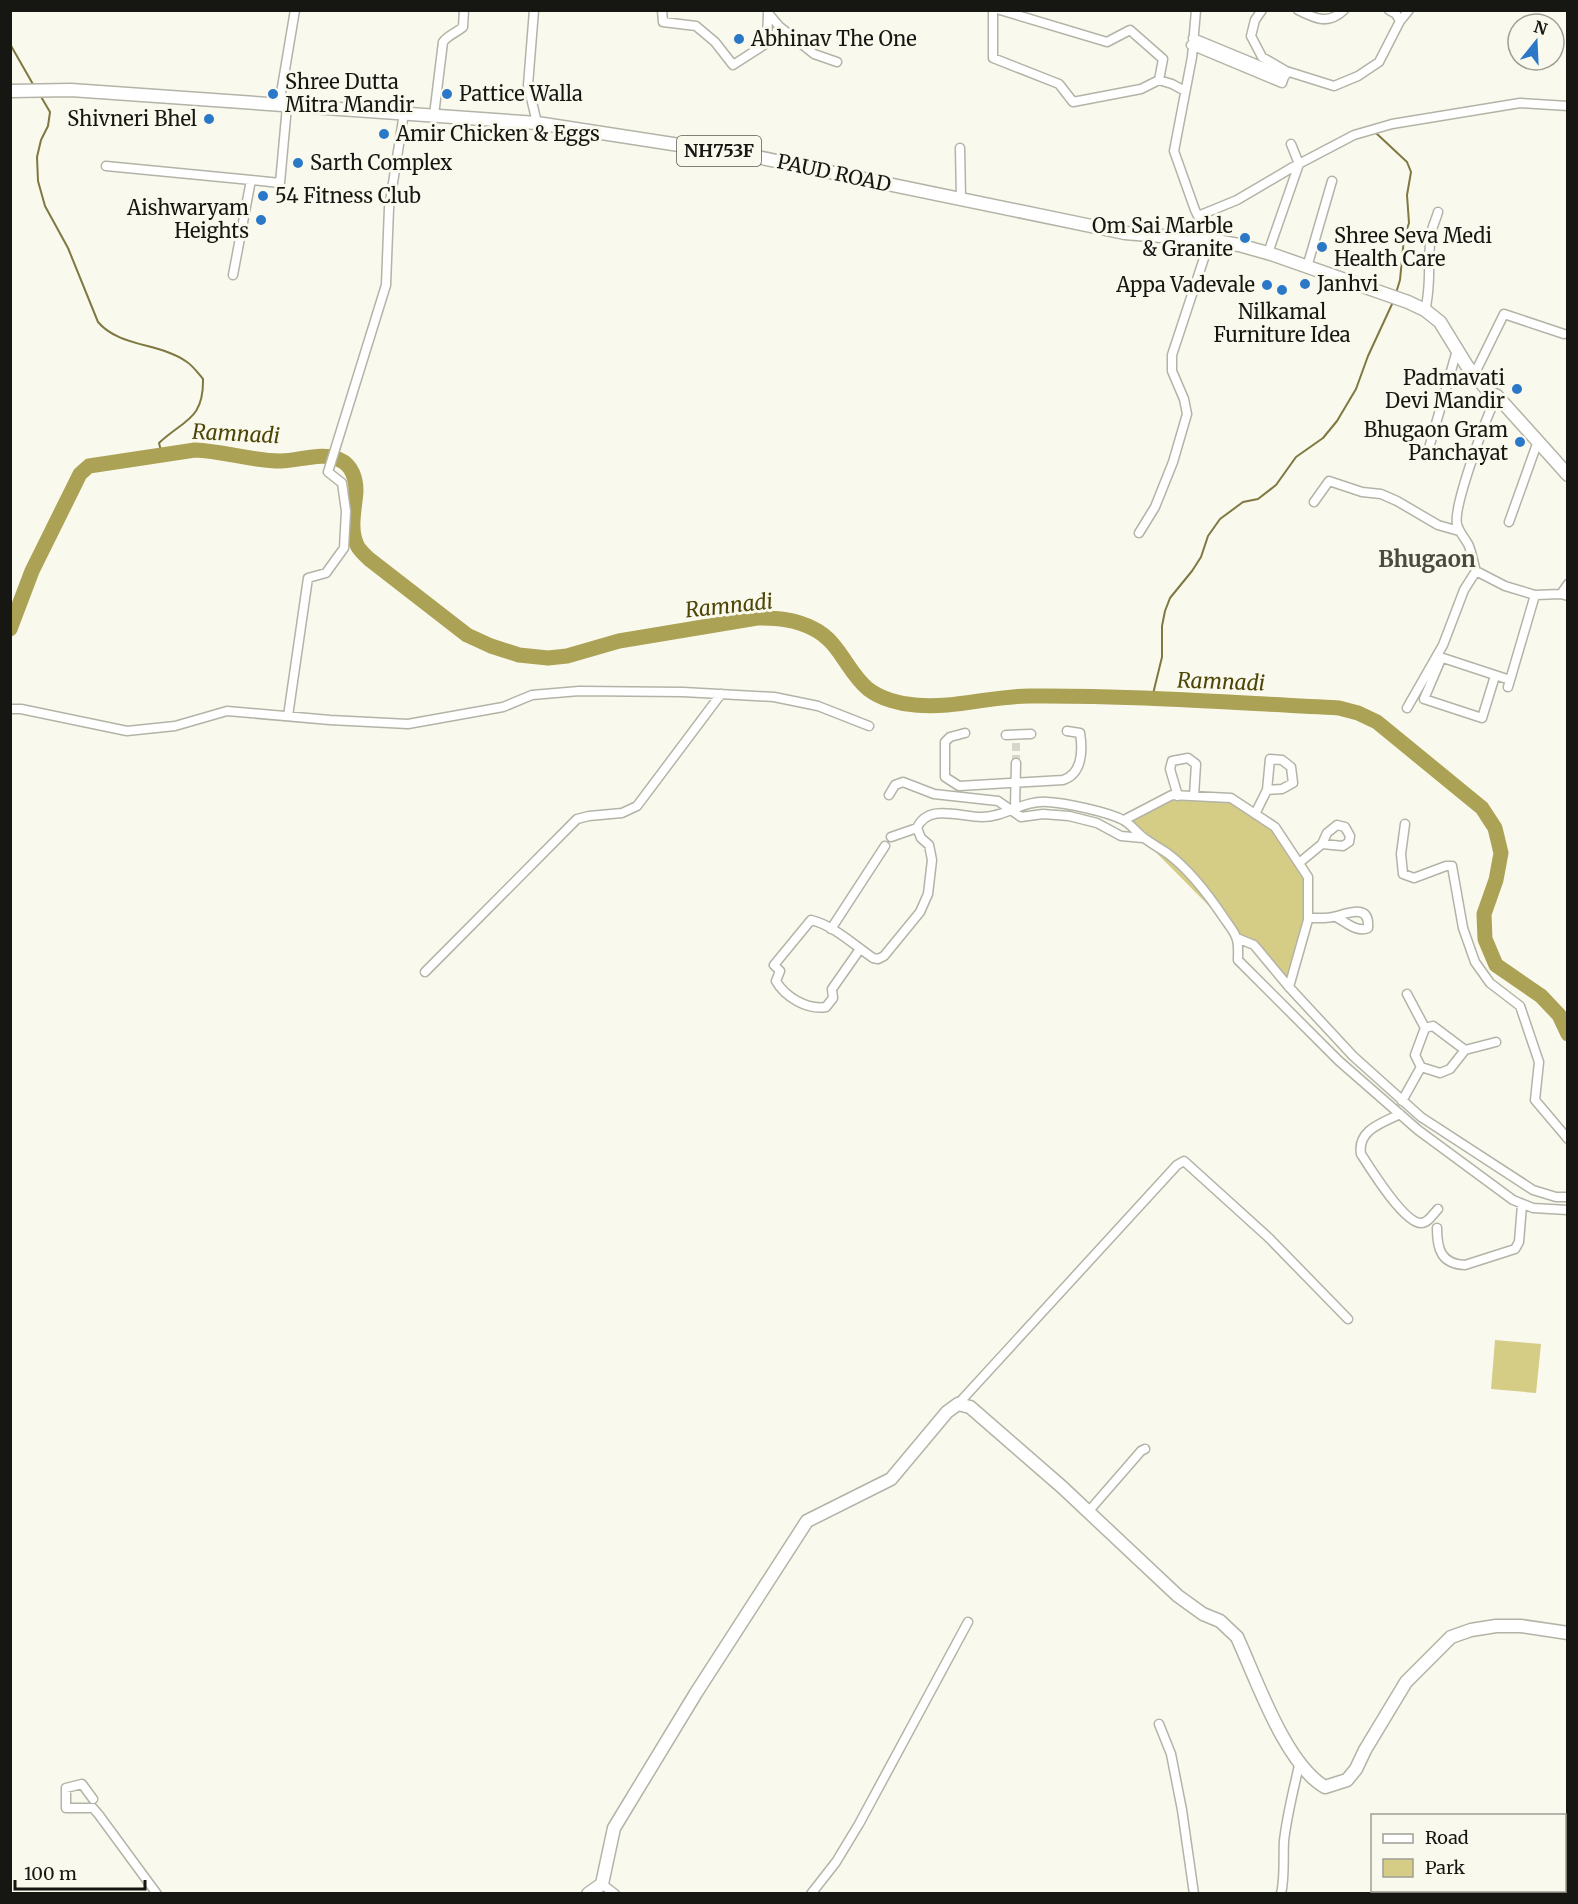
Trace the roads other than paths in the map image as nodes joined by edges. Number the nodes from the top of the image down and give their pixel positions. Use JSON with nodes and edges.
{"nodes":[{"id":1,"x":295,"y":10,"type":"edge"},
{"id":2,"x":464,"y":10,"type":"edge"},
{"id":3,"x":534,"y":10,"type":"edge"},
{"id":4,"x":662,"y":10,"type":"edge"},
{"id":5,"x":993,"y":10,"type":"edge"},
{"id":6,"x":1000,"y":10,"type":"edge"},
{"id":7,"x":1262,"y":10,"type":"edge"},
{"id":8,"x":1298,"y":10,"type":"edge"},
{"id":9,"x":1344,"y":10,"type":"edge"},
{"id":10,"x":1389,"y":10,"type":"edge"},
{"id":11,"x":1409,"y":10,"type":"edge"},
{"id":12,"x":767,"y":12,"type":"edge"},
{"id":13,"x":1194,"y":13,"type":"edge"},
{"id":14,"x":1400,"y":21,"type":"junction"},
{"id":15,"x":1192,"y":42,"type":"junction"},
{"id":16,"x":837,"y":62,"type":"dead end"},
{"id":17,"x":1284,"y":77,"type":"junction"},
{"id":18,"x":1159,"y":80,"type":"junction"},
{"id":19,"x":10,"y":91,"type":"edge"},
{"id":20,"x":1185,"y":91,"type":"junction"},
{"id":21,"x":283,"y":106,"type":"junction"},
{"id":22,"x":1568,"y":106,"type":"edge"},
{"id":23,"x":404,"y":113,"type":"junction"},
{"id":24,"x":434,"y":115,"type":"junction"},
{"id":25,"x":537,"y":123,"type":"junction"},
{"id":26,"x":1291,"y":144,"type":"dead end"},
{"id":27,"x":960,"y":148,"type":"dead end"},
{"id":28,"x":1299,"y":165,"type":"junction"},
{"id":29,"x":106,"y":166,"type":"dead end"},
{"id":30,"x":251,"y":180,"type":"junction"},
{"id":31,"x":1332,"y":181,"type":"dead end"},
{"id":32,"x":961,"y":199,"type":"junction"},
{"id":33,"x":1438,"y":212,"type":"dead end"},
{"id":34,"x":1198,"y":216,"type":"junction"},
{"id":35,"x":1210,"y":240,"type":"junction"},
{"id":36,"x":1268,"y":253,"type":"junction"},
{"id":37,"x":1307,"y":267,"type":"junction"},
{"id":38,"x":233,"y":275,"type":"dead end"},
{"id":39,"x":1425,"y":310,"type":"junction"},
{"id":40,"x":1564,"y":334,"type":"dead end"},
{"id":41,"x":1456,"y":350,"type":"junction"},
{"id":42,"x":1474,"y":375,"type":"junction"},
{"id":43,"x":1497,"y":396,"type":"junction"},
{"id":44,"x":1538,"y":441,"type":"junction"},
{"id":45,"x":1430,"y":448,"type":"dead end"},
{"id":46,"x":1568,"y":475,"type":"edge"},
{"id":47,"x":1314,"y":502,"type":"dead end"},
{"id":48,"x":1509,"y":522,"type":"dead end"},
{"id":49,"x":1459,"y":531,"type":"junction"},
{"id":50,"x":1138,"y":532,"type":"dead end"},
{"id":51,"x":1476,"y":571,"type":"junction"},
{"id":52,"x":1568,"y":584,"type":"edge"},
{"id":53,"x":1535,"y":595,"type":"junction"},
{"id":54,"x":1564,"y":595,"type":"edge"},
{"id":55,"x":1495,"y":676,"type":"junction"},
{"id":56,"x":721,"y":694,"type":"junction"},
{"id":57,"x":1407,"y":708,"type":"dead end"},
{"id":58,"x":10,"y":709,"type":"edge"},
{"id":59,"x":288,"y":716,"type":"junction"},
{"id":60,"x":869,"y":726,"type":"dead end"},
{"id":61,"x":1067,"y":731,"type":"dead end"},
{"id":62,"x":965,"y":733,"type":"dead end"},
{"id":63,"x":1031,"y":734,"type":"dead end"},
{"id":64,"x":1006,"y":735,"type":"dead end"},
{"id":65,"x":1016,"y":763,"type":"tunnel mouth"},
{"id":66,"x":1016,"y":783,"type":"junction"},
{"id":67,"x":1267,"y":790,"type":"dead end"},
{"id":68,"x":889,"y":795,"type":"dead end"},
{"id":69,"x":1178,"y":796,"type":"junction"},
{"id":70,"x":1194,"y":796,"type":"junction"},
{"id":71,"x":1012,"y":809,"type":"junction"},
{"id":72,"x":1255,"y":814,"type":"junction"},
{"id":73,"x":1124,"y":820,"type":"junction"},
{"id":74,"x":1405,"y":824,"type":"dead end"},
{"id":75,"x":917,"y":828,"type":"junction"},
{"id":76,"x":891,"y":837,"type":"dead end"},
{"id":77,"x":1144,"y":838,"type":"junction"},
{"id":78,"x":1322,"y":844,"type":"dead end"},
{"id":79,"x":885,"y":846,"type":"dead end"},
{"id":80,"x":1299,"y":863,"type":"junction"},
{"id":81,"x":1336,"y":916,"type":"dead end"},
{"id":82,"x":1308,"y":918,"type":"junction"},
{"id":83,"x":831,"y":929,"type":"junction"},
{"id":84,"x":1237,"y":938,"type":"junction"},
{"id":85,"x":860,"y":949,"type":"junction"},
{"id":86,"x":425,"y":972,"type":"dead end"},
{"id":87,"x":1289,"y":987,"type":"junction"},
{"id":88,"x":1407,"y":994,"type":"dead end"},
{"id":89,"x":1425,"y":1028,"type":"junction"},
{"id":90,"x":1496,"y":1042,"type":"dead end"},
{"id":91,"x":1465,"y":1050,"type":"junction"},
{"id":92,"x":1422,"y":1067,"type":"junction"},
{"id":93,"x":1402,"y":1101,"type":"junction"},
{"id":94,"x":1400,"y":1114,"type":"junction"},
{"id":95,"x":1568,"y":1139,"type":"edge"},
{"id":96,"x":1557,"y":1197,"type":"junction"},
{"id":97,"x":1568,"y":1197,"type":"edge"},
{"id":98,"x":1522,"y":1205,"type":"junction"},
{"id":99,"x":1438,"y":1209,"type":"dead end"},
{"id":100,"x":1556,"y":1210,"type":"junction"},
{"id":101,"x":1568,"y":1210,"type":"edge"},
{"id":102,"x":1437,"y":1228,"type":"dead end"},
{"id":103,"x":1348,"y":1319,"type":"dead end"},
{"id":104,"x":958,"y":1404,"type":"junction"},
{"id":105,"x":1145,"y":1449,"type":"dead end"},
{"id":106,"x":1088,"y":1512,"type":"junction"},
{"id":107,"x":968,"y":1622,"type":"dead end"},
{"id":108,"x":1568,"y":1633,"type":"edge"},
{"id":109,"x":1159,"y":1724,"type":"dead end"},
{"id":110,"x":1300,"y":1761,"type":"junction"},
{"id":111,"x":93,"y":1799,"type":"dead end"},
{"id":112,"x":602,"y":1884,"type":"junction"},
{"id":113,"x":157,"y":1893,"type":"edge"},
{"id":114,"x":588,"y":1893,"type":"edge"},
{"id":115,"x":615,"y":1893,"type":"edge"},
{"id":116,"x":812,"y":1893,"type":"edge"},
{"id":117,"x":1194,"y":1893,"type":"edge"},
{"id":118,"x":1281,"y":1893,"type":"edge"}],
"edges":[{"from":1,"to":21,"type":"street"},
{"from":2,"to":24,"type":"street"},
{"from":3,"to":25,"type":"street"},
{"from":4,"to":12,"type":"street"},
{"from":5,"to":18,"type":"street"},
{"from":6,"to":18,"type":"street"},
{"from":7,"to":17,"type":"street"},
{"from":8,"to":9,"type":"street"},
{"from":10,"to":14,"type":"street"},
{"from":11,"to":14,"type":"street"},
{"from":12,"to":16,"type":"street"},
{"from":13,"to":15,"type":"street"},
{"from":14,"to":17,"type":"street"},
{"from":15,"to":17,"type":"street"},
{"from":15,"to":20,"type":"street"},
{"from":18,"to":20,"type":"street"},
{"from":19,"to":21,"type":"main road","name":"PAUD ROAD","number":"NH753F"},
{"from":20,"to":34,"type":"street"},
{"from":21,"to":23,"type":"main road","name":"PAUD ROAD","number":"NH753F"},
{"from":21,"to":30,"type":"street"},
{"from":22,"to":28,"type":"street"},
{"from":23,"to":24,"type":"main road","name":"PAUD ROAD","number":"NH753F"},
{"from":23,"to":59,"type":"street"},
{"from":24,"to":25,"type":"main road","name":"PAUD ROAD","number":"NH753F"},
{"from":25,"to":32,"type":"main road","name":"PAUD ROAD","number":"NH753F"},
{"from":26,"to":28,"type":"street"},
{"from":27,"to":32,"type":"street"},
{"from":28,"to":34,"type":"street"},
{"from":28,"to":36,"type":"street"},
{"from":29,"to":30,"type":"street"},
{"from":30,"to":38,"type":"street"},
{"from":31,"to":37,"type":"street"},
{"from":32,"to":35,"type":"main road","name":"PAUD ROAD","number":"NH753F"},
{"from":33,"to":39,"type":"street"},
{"from":34,"to":35,"type":"street"},
{"from":35,"to":36,"type":"main road","name":"PAUD ROAD","number":"NH753F"},
{"from":35,"to":50,"type":"street"},
{"from":36,"to":37,"type":"main road","name":"PAUD ROAD","number":"NH753F"},
{"from":37,"to":39,"type":"main road","name":"PAUD ROAD","number":"NH753F"},
{"from":39,"to":41,"type":"main road","name":"PAUD ROAD","number":"NH753F"},
{"from":40,"to":42,"type":"street"},
{"from":41,"to":42,"type":"main road","name":"PAUD ROAD","number":"NH753F"},
{"from":41,"to":45,"type":"street"},
{"from":42,"to":43,"type":"main road","name":"PAUD ROAD","number":"NH753F"},
{"from":43,"to":44,"type":"main road","name":"PAUD ROAD","number":"NH753F"},
{"from":43,"to":49,"type":"street"},
{"from":44,"to":46,"type":"main road","name":"PAUD ROAD","number":"NH753F"},
{"from":44,"to":48,"type":"street"},
{"from":47,"to":49,"type":"street"},
{"from":49,"to":51,"type":"street"},
{"from":51,"to":53,"type":"street"},
{"from":51,"to":57,"type":"street"},
{"from":52,"to":54,"type":"street"},
{"from":53,"to":54,"type":"street"},
{"from":53,"to":55,"type":"street"},
{"from":55,"to":55,"type":"street"},
{"from":56,"to":59,"type":"street"},
{"from":56,"to":60,"type":"street"},
{"from":56,"to":86,"type":"street"},
{"from":58,"to":59,"type":"street"},
{"from":61,"to":66,"type":"street"},
{"from":62,"to":66,"type":"street"},
{"from":63,"to":64,"type":"street"},
{"from":65,"to":66,"type":"street"},
{"from":66,"to":71,"type":"street"},
{"from":67,"to":72,"type":"street"},
{"from":68,"to":71,"type":"street"},
{"from":69,"to":70,"type":"street"},
{"from":69,"to":70,"type":"street"},
{"from":69,"to":73,"type":"street"},
{"from":70,"to":72,"type":"street"},
{"from":71,"to":73,"type":"street"},
{"from":71,"to":75,"type":"street"},
{"from":71,"to":77,"type":"street"},
{"from":72,"to":80,"type":"street"},
{"from":73,"to":77,"type":"street"},
{"from":74,"to":95,"type":"street"},
{"from":75,"to":76,"type":"street"},
{"from":75,"to":85,"type":"street"},
{"from":77,"to":84,"type":"street"},
{"from":78,"to":80,"type":"street"},
{"from":79,"to":83,"type":"street"},
{"from":80,"to":82,"type":"street"},
{"from":81,"to":82,"type":"street"},
{"from":82,"to":87,"type":"street"},
{"from":83,"to":85,"type":"street"},
{"from":83,"to":85,"type":"street"},
{"from":84,"to":87,"type":"street"},
{"from":84,"to":94,"type":"street"},
{"from":87,"to":93,"type":"street"},
{"from":88,"to":89,"type":"street"},
{"from":89,"to":91,"type":"street"},
{"from":89,"to":92,"type":"street"},
{"from":90,"to":91,"type":"street"},
{"from":91,"to":92,"type":"street"},
{"from":92,"to":93,"type":"street"},
{"from":93,"to":96,"type":"street"},
{"from":94,"to":98,"type":"street"},
{"from":94,"to":99,"type":"street"},
{"from":96,"to":97,"type":"street"},
{"from":96,"to":100,"type":"street"},
{"from":98,"to":100,"type":"street"},
{"from":98,"to":102,"type":"street"},
{"from":100,"to":101,"type":"street"},
{"from":103,"to":104,"type":"street"},
{"from":104,"to":106,"type":"main road"},
{"from":104,"to":112,"type":"main road"},
{"from":105,"to":106,"type":"street"},
{"from":106,"to":110,"type":"main road"},
{"from":107,"to":116,"type":"street"},
{"from":108,"to":110,"type":"main road"},
{"from":109,"to":117,"type":"street"},
{"from":110,"to":118,"type":"street"},
{"from":111,"to":113,"type":"street"},
{"from":112,"to":114,"type":"main road"},
{"from":112,"to":115,"type":"street"}]}
